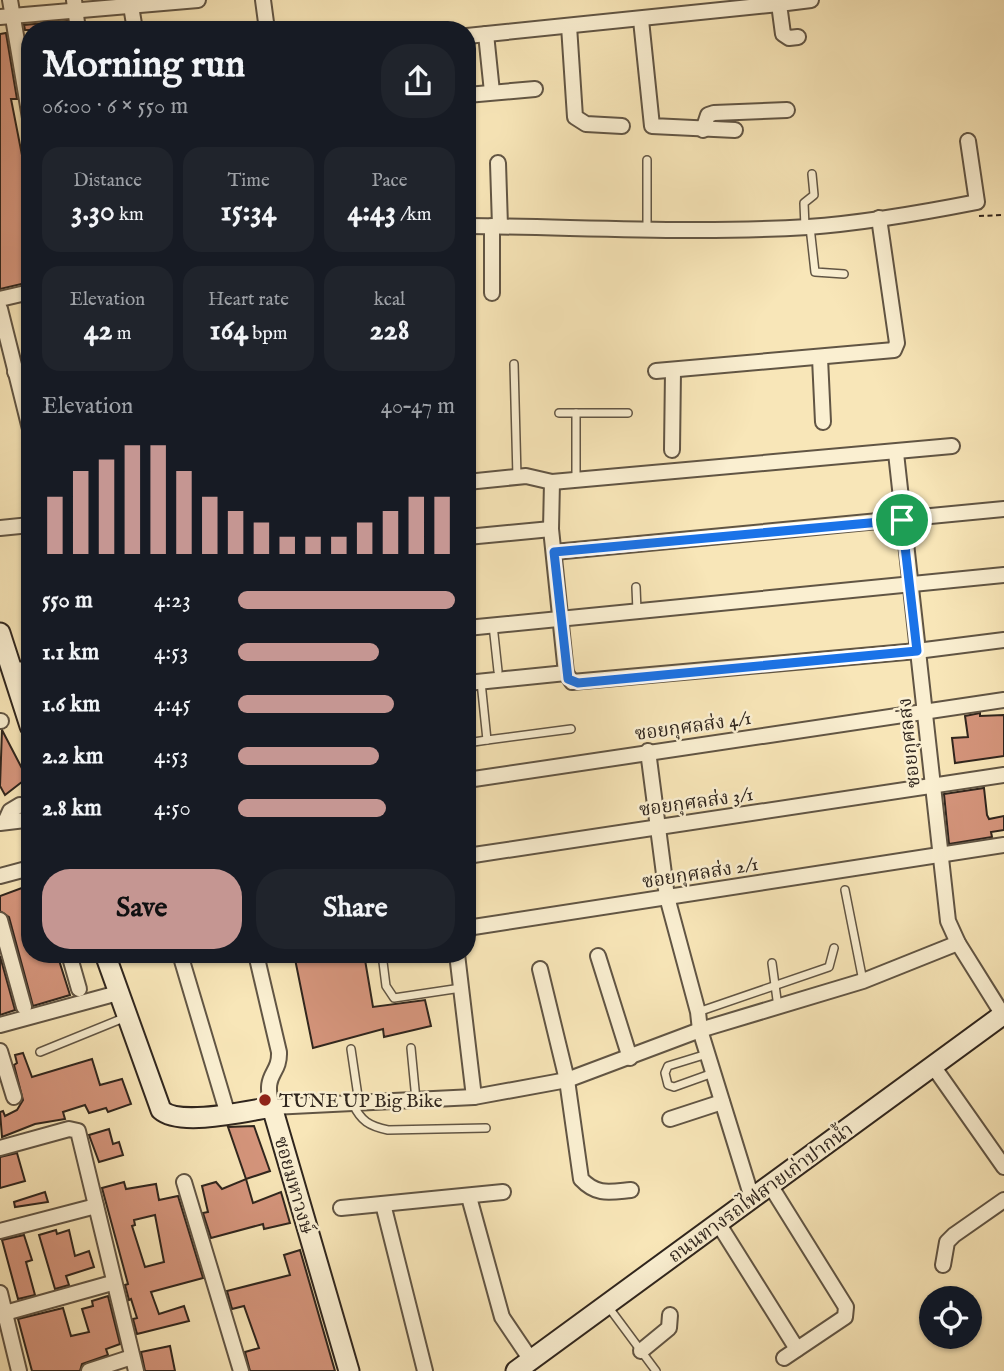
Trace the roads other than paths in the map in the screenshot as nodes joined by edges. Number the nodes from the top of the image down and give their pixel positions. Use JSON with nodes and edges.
{"nodes":[{"id":1,"x":10,"y":0,"type":"edge"},
{"id":2,"x":198,"y":0,"type":"edge"},
{"id":3,"x":263,"y":0,"type":"edge"},
{"id":4,"x":811,"y":0,"type":"edge"},
{"id":5,"x":779,"y":2,"type":"edge"},
{"id":6,"x":130,"y":3,"type":"edge"},
{"id":7,"x":74,"y":5,"type":"edge"},
{"id":8,"x":6,"y":16,"type":"edge"},
{"id":9,"x":641,"y":20,"type":"junction"},
{"id":10,"x":133,"y":21,"type":"edge"},
{"id":11,"x":266,"y":21,"type":"edge"},
{"id":12,"x":569,"y":26,"type":"junction"},
{"id":13,"x":486,"y":34,"type":"junction"},
{"id":14,"x":476,"y":35,"type":"edge"},
{"id":15,"x":798,"y":37,"type":"dead end"},
{"id":16,"x":21,"y":80,"type":"edge"},
{"id":17,"x":535,"y":89,"type":"dead end"},
{"id":18,"x":492,"y":92,"type":"junction"},
{"id":19,"x":476,"y":94,"type":"edge"},
{"id":20,"x":787,"y":110,"type":"dead end"},
{"id":21,"x":622,"y":126,"type":"dead end"},
{"id":22,"x":703,"y":130,"type":"junction"},
{"id":23,"x":735,"y":130,"type":"dead end"},
{"id":24,"x":968,"y":141,"type":"dead end"},
{"id":25,"x":647,"y":160,"type":"dead end"},
{"id":26,"x":498,"y":163,"type":"dead end"},
{"id":27,"x":812,"y":174,"type":"dead end"},
{"id":28,"x":879,"y":218,"type":"junction"},
{"id":29,"x":476,"y":226,"type":"edge"},
{"id":30,"x":496,"y":226,"type":"junction"},
{"id":31,"x":807,"y":227,"type":"junction"},
{"id":32,"x":647,"y":228,"type":"junction"},
{"id":33,"x":844,"y":274,"type":"dead end"},
{"id":34,"x":492,"y":293,"type":"dead end"},
{"id":35,"x":21,"y":294,"type":"edge"},
{"id":36,"x":0,"y":299,"type":"edge"},
{"id":37,"x":0,"y":309,"type":"edge"},
{"id":38,"x":820,"y":358,"type":"junction"},
{"id":39,"x":514,"y":364,"type":"dead end"},
{"id":40,"x":21,"y":371,"type":"edge"},
{"id":41,"x":673,"y":371,"type":"junction"},
{"id":42,"x":15,"y":372,"type":"junction"},
{"id":43,"x":656,"y":372,"type":"dead end"},
{"id":44,"x":21,"y":395,"type":"edge"},
{"id":45,"x":559,"y":413,"type":"dead end"},
{"id":46,"x":576,"y":413,"type":"junction"},
{"id":47,"x":628,"y":413,"type":"dead end"},
{"id":48,"x":823,"y":422,"type":"dead end"},
{"id":49,"x":952,"y":446,"type":"dead end"},
{"id":50,"x":672,"y":450,"type":"dead end"},
{"id":51,"x":896,"y":453,"type":"junction"},
{"id":52,"x":517,"y":477,"type":"junction"},
{"id":53,"x":576,"y":480,"type":"junction"},
{"id":54,"x":476,"y":481,"type":"edge"},
{"id":55,"x":552,"y":482,"type":"junction"},
{"id":56,"x":1004,"y":509,"type":"edge"},
{"id":57,"x":902,"y":520,"type":"junction"},
{"id":58,"x":21,"y":526,"type":"edge"},
{"id":59,"x":0,"y":528,"type":"edge"},
{"id":60,"x":551,"y":529,"type":"junction"},
{"id":61,"x":476,"y":536,"type":"edge"},
{"id":62,"x":554,"y":552,"type":"junction"},
{"id":63,"x":1004,"y":575,"type":"edge"},
{"id":64,"x":910,"y":585,"type":"junction"},
{"id":65,"x":636,"y":587,"type":"dead end"},
{"id":66,"x":637,"y":612,"type":"junction"},
{"id":67,"x":562,"y":619,"type":"junction"},
{"id":68,"x":493,"y":625,"type":"junction"},
{"id":69,"x":476,"y":627,"type":"edge"},
{"id":70,"x":1,"y":639,"type":"edge"},
{"id":71,"x":1004,"y":640,"type":"edge"},
{"id":72,"x":917,"y":651,"type":"junction"},
{"id":73,"x":20,"y":670,"type":"edge"},
{"id":74,"x":498,"y":671,"type":"dead end"},
{"id":75,"x":566,"y":673,"type":"junction"},
{"id":76,"x":476,"y":682,"type":"edge"},
{"id":77,"x":476,"y":691,"type":"edge"},
{"id":78,"x":1004,"y":700,"type":"edge"},
{"id":79,"x":925,"y":712,"type":"junction"},
{"id":80,"x":571,"y":729,"type":"dead end"},
{"id":81,"x":487,"y":740,"type":"junction"},
{"id":82,"x":476,"y":742,"type":"edge"},
{"id":83,"x":648,"y":751,"type":"junction"},
{"id":84,"x":1004,"y":775,"type":"edge"},
{"id":85,"x":476,"y":779,"type":"edge"},
{"id":86,"x":932,"y":786,"type":"junction"},
{"id":87,"x":20,"y":805,"type":"dead end"},
{"id":88,"x":21,"y":821,"type":"edge"},
{"id":89,"x":2,"y":822,"type":"edge"},
{"id":90,"x":657,"y":826,"type":"junction"},
{"id":91,"x":1004,"y":845,"type":"edge"},
{"id":92,"x":476,"y":855,"type":"edge"},
{"id":93,"x":939,"y":855,"type":"junction"},
{"id":94,"x":21,"y":870,"type":"edge"},
{"id":95,"x":0,"y":876,"type":"edge"},
{"id":96,"x":845,"y":890,"type":"dead end"},
{"id":97,"x":667,"y":897,"type":"junction"},
{"id":98,"x":0,"y":920,"type":"edge"},
{"id":99,"x":476,"y":927,"type":"edge"},
{"id":100,"x":958,"y":943,"type":"junction"},
{"id":101,"x":834,"y":948,"type":"dead end"},
{"id":102,"x":597,"y":956,"type":"dead end"},
{"id":103,"x":72,"y":963,"type":"edge"},
{"id":104,"x":108,"y":963,"type":"edge"},
{"id":105,"x":183,"y":963,"type":"edge"},
{"id":106,"x":258,"y":963,"type":"edge"},
{"id":107,"x":383,"y":963,"type":"edge"},
{"id":108,"x":458,"y":963,"type":"edge"},
{"id":109,"x":772,"y":963,"type":"dead end"},
{"id":110,"x":540,"y":969,"type":"dead end"},
{"id":111,"x":863,"y":981,"type":"junction"},
{"id":112,"x":775,"y":985,"type":"junction"},
{"id":113,"x":462,"y":988,"type":"junction"},
{"id":114,"x":79,"y":989,"type":"dead end"},
{"id":115,"x":118,"y":993,"type":"junction"},
{"id":116,"x":24,"y":1007,"type":"dead end"},
{"id":117,"x":778,"y":1007,"type":"junction"},
{"id":118,"x":698,"y":1012,"type":"junction"},
{"id":119,"x":1003,"y":1014,"type":"edge"},
{"id":120,"x":127,"y":1017,"type":"junction"},
{"id":121,"x":0,"y":1025,"type":"edge"},
{"id":122,"x":700,"y":1030,"type":"junction"},
{"id":123,"x":351,"y":1048,"type":"dead end"},
{"id":124,"x":411,"y":1048,"type":"dead end"},
{"id":125,"x":0,"y":1051,"type":"edge"},
{"id":126,"x":40,"y":1052,"type":"dead end"},
{"id":127,"x":707,"y":1054,"type":"junction"},
{"id":128,"x":630,"y":1058,"type":"junction"},
{"id":129,"x":933,"y":1066,"type":"junction"},
{"id":130,"x":713,"y":1073,"type":"junction"},
{"id":131,"x":567,"y":1080,"type":"junction"},
{"id":132,"x":14,"y":1097,"type":"dead end"},
{"id":133,"x":474,"y":1097,"type":"junction"},
{"id":134,"x":416,"y":1100,"type":"junction"},
{"id":135,"x":722,"y":1102,"type":"junction"},
{"id":136,"x":356,"y":1103,"type":"junction"},
{"id":137,"x":272,"y":1107,"type":"junction"},
{"id":138,"x":228,"y":1115,"type":"junction"},
{"id":139,"x":670,"y":1119,"type":"dead end"},
{"id":140,"x":486,"y":1128,"type":"dead end"},
{"id":141,"x":0,"y":1148,"type":"edge"},
{"id":142,"x":1004,"y":1167,"type":"edge"},
{"id":143,"x":184,"y":1182,"type":"dead end"},
{"id":144,"x":770,"y":1185,"type":"junction"},
{"id":145,"x":631,"y":1190,"type":"dead end"},
{"id":146,"x":503,"y":1192,"type":"dead end"},
{"id":147,"x":469,"y":1197,"type":"junction"},
{"id":148,"x":752,"y":1198,"type":"junction"},
{"id":149,"x":1004,"y":1199,"type":"edge"},
{"id":150,"x":383,"y":1204,"type":"junction"},
{"id":151,"x":96,"y":1206,"type":"junction"},
{"id":152,"x":341,"y":1208,"type":"dead end"},
{"id":153,"x":718,"y":1223,"type":"junction"},
{"id":154,"x":0,"y":1231,"type":"edge"},
{"id":155,"x":943,"y":1265,"type":"dead end"},
{"id":156,"x":112,"y":1283,"type":"junction"},
{"id":157,"x":2,"y":1304,"type":"edge"},
{"id":158,"x":607,"y":1304,"type":"junction"},
{"id":159,"x":670,"y":1315,"type":"dead end"},
{"id":160,"x":797,"y":1349,"type":"junction"},
{"id":161,"x":641,"y":1351,"type":"junction"},
{"id":162,"x":784,"y":1358,"type":"dead end"},
{"id":163,"x":134,"y":1364,"type":"edge"},
{"id":164,"x":524,"y":1365,"type":"edge"},
{"id":165,"x":19,"y":1371,"type":"edge"},
{"id":166,"x":89,"y":1371,"type":"edge"},
{"id":167,"x":241,"y":1371,"type":"edge"},
{"id":168,"x":349,"y":1371,"type":"edge"},
{"id":169,"x":425,"y":1371,"type":"edge"},
{"id":170,"x":656,"y":1371,"type":"edge"}],
"edges":[{"from":1,"to":8,"type":"street"},
{"from":2,"to":6,"type":"street"},
{"from":3,"to":11,"type":"street"},
{"from":4,"to":5,"type":"street"},
{"from":5,"to":9,"type":"street"},
{"from":5,"to":15,"type":"street"},
{"from":6,"to":7,"type":"street"},
{"from":6,"to":10,"type":"street"},
{"from":7,"to":8,"type":"street"},
{"from":8,"to":16,"type":"street"},
{"from":9,"to":12,"type":"street"},
{"from":9,"to":22,"type":"street"},
{"from":12,"to":13,"type":"street"},
{"from":12,"to":21,"type":"street"},
{"from":13,"to":14,"type":"street"},
{"from":13,"to":18,"type":"street"},
{"from":17,"to":18,"type":"street"},
{"from":18,"to":19,"type":"street"},
{"from":20,"to":22,"type":"street"},
{"from":22,"to":23,"type":"street"},
{"from":24,"to":28,"type":"street"},
{"from":25,"to":32,"type":"lane"},
{"from":26,"to":30,"type":"street"},
{"from":27,"to":31,"type":"lane"},
{"from":28,"to":31,"type":"street"},
{"from":28,"to":38,"type":"street"},
{"from":29,"to":30,"type":"street"},
{"from":30,"to":32,"type":"street"},
{"from":30,"to":34,"type":"street"},
{"from":31,"to":32,"type":"street"},
{"from":31,"to":33,"type":"lane"},
{"from":35,"to":36,"type":"street"},
{"from":37,"to":42,"type":"street"},
{"from":38,"to":41,"type":"street"},
{"from":38,"to":48,"type":"street"},
{"from":39,"to":52,"type":"lane"},
{"from":40,"to":42,"type":"street"},
{"from":41,"to":43,"type":"street"},
{"from":41,"to":50,"type":"street"},
{"from":42,"to":44,"type":"street"},
{"from":45,"to":46,"type":"lane"},
{"from":46,"to":47,"type":"lane"},
{"from":46,"to":53,"type":"lane"},
{"from":49,"to":51,"type":"street"},
{"from":51,"to":53,"type":"street"},
{"from":51,"to":57,"type":"street","name":"ซอยกุศลส่ง"},
{"from":52,"to":54,"type":"street"},
{"from":52,"to":55,"type":"street"},
{"from":53,"to":55,"type":"street"},
{"from":55,"to":60,"type":"street"},
{"from":56,"to":57,"type":"street"},
{"from":57,"to":62,"type":"street"},
{"from":57,"to":64,"type":"street","name":"ซอยกุศลส่ง"},
{"from":58,"to":59,"type":"street"},
{"from":60,"to":61,"type":"street"},
{"from":60,"to":62,"type":"street"},
{"from":62,"to":67,"type":"street"},
{"from":63,"to":64,"type":"street"},
{"from":64,"to":66,"type":"street"},
{"from":64,"to":72,"type":"street","name":"ซอยกุศลส่ง"},
{"from":65,"to":66,"type":"lane"},
{"from":66,"to":67,"type":"street"},
{"from":67,"to":68,"type":"street"},
{"from":67,"to":75,"type":"street"},
{"from":68,"to":69,"type":"street"},
{"from":68,"to":74,"type":"lane"},
{"from":70,"to":73,"type":"street"},
{"from":71,"to":72,"type":"street"},
{"from":72,"to":75,"type":"street"},
{"from":72,"to":79,"type":"street","name":"ซอยกุศลส่ง"},
{"from":75,"to":76,"type":"street"},
{"from":77,"to":81,"type":"lane"},
{"from":78,"to":79,"type":"street","name":"ซอยกุศลส่ง 4/1"},
{"from":79,"to":83,"type":"street","name":"ซอยกุศลส่ง 4/1"},
{"from":79,"to":86,"type":"street","name":"ซอยกุศลส่ง"},
{"from":80,"to":81,"type":"lane"},
{"from":81,"to":82,"type":"lane"},
{"from":83,"to":85,"type":"street","name":"ซอยกุศลส่ง 4/1"},
{"from":83,"to":90,"type":"street"},
{"from":84,"to":86,"type":"street","name":"ซอยกุศลส่ง 3/1"},
{"from":86,"to":90,"type":"street","name":"ซอยกุศลส่ง 3/1"},
{"from":86,"to":93,"type":"street","name":"ซอยกุศลส่ง"},
{"from":87,"to":89,"type":"street"},
{"from":88,"to":89,"type":"street"},
{"from":90,"to":92,"type":"street","name":"ซอยกุศลส่ง 3/1"},
{"from":90,"to":97,"type":"street"},
{"from":91,"to":93,"type":"street","name":"ซอยกุศลส่ง 2/1"},
{"from":93,"to":97,"type":"street","name":"ซอยกุศลส่ง 2/1"},
{"from":93,"to":100,"type":"street","name":"ซอยกุศลส่ง"},
{"from":94,"to":95,"type":"street"},
{"from":96,"to":111,"type":"lane"},
{"from":97,"to":99,"type":"street","name":"ซอยกุศลส่ง 2/1"},
{"from":97,"to":118,"type":"street"},
{"from":98,"to":116,"type":"street"},
{"from":100,"to":111,"type":"street"},
{"from":100,"to":119,"type":"street","name":"ซอยกุศลส่ง"},
{"from":101,"to":112,"type":"lane"},
{"from":102,"to":128,"type":"street"},
{"from":103,"to":114,"type":"street"},
{"from":104,"to":115,"type":"street"},
{"from":105,"to":138,"type":"street"},
{"from":106,"to":137,"type":"street"},
{"from":107,"to":113,"type":"lane"},
{"from":108,"to":113,"type":"street"},
{"from":109,"to":112,"type":"lane"},
{"from":110,"to":131,"type":"street"},
{"from":111,"to":117,"type":"street"},
{"from":112,"to":117,"type":"lane"},
{"from":112,"to":118,"type":"lane"},
{"from":113,"to":133,"type":"street"},
{"from":115,"to":120,"type":"street"},
{"from":115,"to":121,"type":"street"},
{"from":117,"to":122,"type":"street"},
{"from":118,"to":122,"type":"street"},
{"from":119,"to":129,"type":"street","name":"ถนนทางรถไฟสายเก่าปากน้ำ"},
{"from":120,"to":126,"type":"lane"},
{"from":120,"to":138,"type":"street"},
{"from":122,"to":127,"type":"street"},
{"from":122,"to":128,"type":"street"},
{"from":123,"to":136,"type":"lane"},
{"from":124,"to":134,"type":"lane"},
{"from":125,"to":132,"type":"street"},
{"from":127,"to":130,"type":"street"},
{"from":127,"to":130,"type":"lane"},
{"from":128,"to":131,"type":"street"},
{"from":129,"to":142,"type":"street"},
{"from":129,"to":144,"type":"street","name":"ถนนทางรถไฟสายเก่าปากน้ำ"},
{"from":130,"to":135,"type":"street"},
{"from":131,"to":133,"type":"street"},
{"from":131,"to":145,"type":"street"},
{"from":133,"to":134,"type":"street"},
{"from":134,"to":136,"type":"street"},
{"from":135,"to":139,"type":"street"},
{"from":135,"to":148,"type":"street"},
{"from":136,"to":137,"type":"street"},
{"from":136,"to":140,"type":"lane"},
{"from":137,"to":138,"type":"street"},
{"from":137,"to":168,"type":"street","name":"ซอยมหาวงษ์"},
{"from":141,"to":151,"type":"street"},
{"from":143,"to":167,"type":"street"},
{"from":144,"to":148,"type":"street","name":"ถนนทางรถไฟสายเก่าปากน้ำ"},
{"from":144,"to":160,"type":"street"},
{"from":146,"to":147,"type":"street"},
{"from":147,"to":150,"type":"street"},
{"from":147,"to":164,"type":"street"},
{"from":148,"to":153,"type":"street","name":"ถนนทางรถไฟสายเก่าปากน้ำ"},
{"from":149,"to":155,"type":"street"},
{"from":150,"to":152,"type":"street"},
{"from":150,"to":169,"type":"street"},
{"from":151,"to":154,"type":"street"},
{"from":151,"to":156,"type":"street"},
{"from":153,"to":158,"type":"street","name":"ถนนทางรถไฟสายเก่าปากน้ำ"},
{"from":153,"to":160,"type":"street"},
{"from":156,"to":157,"type":"street"},
{"from":156,"to":163,"type":"street"},
{"from":157,"to":165,"type":"street"},
{"from":158,"to":161,"type":"lane"},
{"from":158,"to":164,"type":"street","name":"ถนนทางรถไฟสายเก่าปากน้ำ"},
{"from":159,"to":161,"type":"street"},
{"from":160,"to":162,"type":"street"},
{"from":161,"to":170,"type":"lane"},
{"from":163,"to":166,"type":"street"}]}
